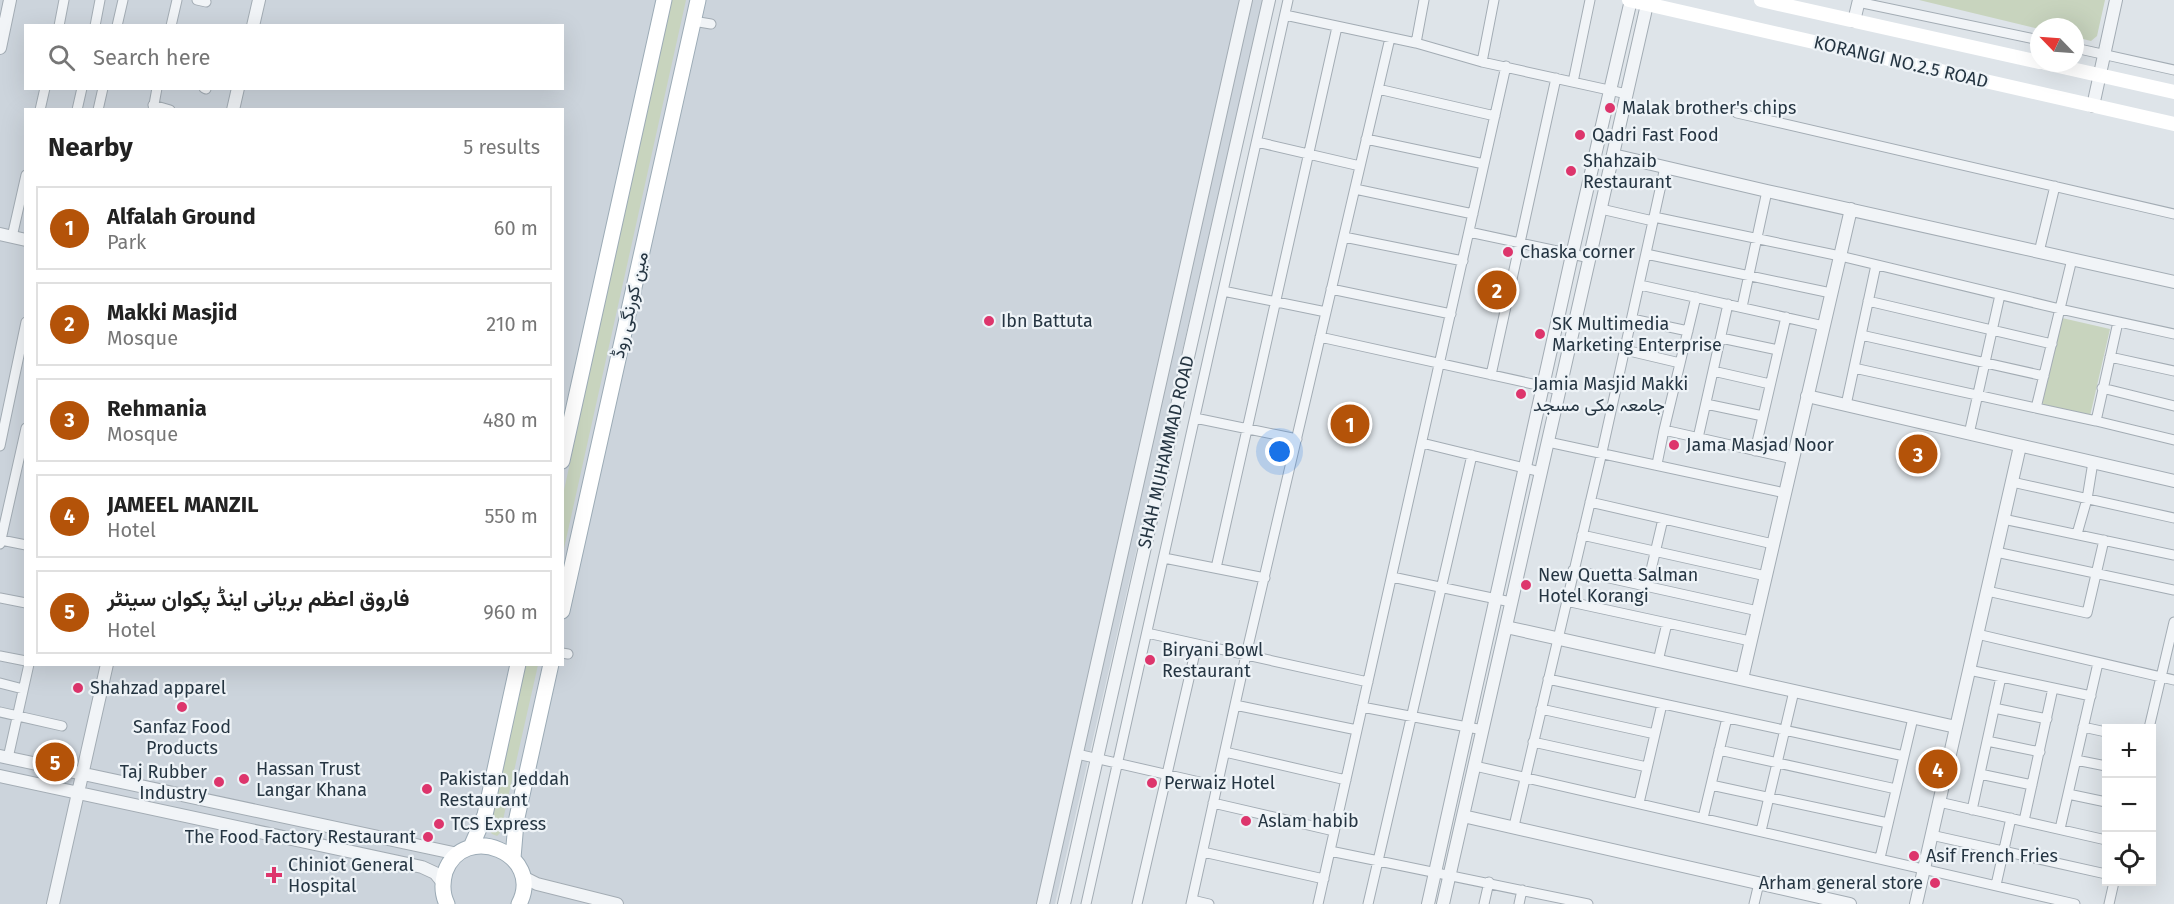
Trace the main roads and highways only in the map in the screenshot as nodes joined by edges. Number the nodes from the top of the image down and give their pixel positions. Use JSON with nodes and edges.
{"nodes":[{"id":1,"x":664,"y":0,"type":"edge"},
{"id":2,"x":698,"y":0,"type":"edge"},
{"id":3,"x":1630,"y":0,"type":"edge"},
{"id":4,"x":1761,"y":0,"type":"edge"},
{"id":5,"x":1648,"y":2,"type":"edge"},
{"id":6,"x":2030,"y":60,"type":"edge"},
{"id":7,"x":2084,"y":72,"type":"edge"},
{"id":8,"x":2174,"y":93,"type":"edge"},
{"id":9,"x":2174,"y":124,"type":"edge"},
{"id":10,"x":564,"y":452,"type":"edge"},
{"id":11,"x":564,"y":602,"type":"edge"},
{"id":12,"x":518,"y":666,"type":"edge"},
{"id":13,"x":551,"y":666,"type":"edge"},
{"id":14,"x":465,"y":850,"type":"junction"},
{"id":15,"x":513,"y":858,"type":"junction"},
{"id":16,"x":447,"y":904,"type":"edge"},
{"id":17,"x":519,"y":904,"type":"edge"}],
"edges":[{"from":1,"to":10,"type":"main road","name":"مین کورنگی روڈ"},
{"from":2,"to":11,"type":"main road","name":"مین کورنگی روڈ"},
{"from":3,"to":5,"type":"main road","name":"KORANGI NO.2.5 ROAD"},
{"from":4,"to":6,"type":"main road","name":"KORANGI NO.2.5 ROAD"},
{"from":5,"to":9,"type":"main road","name":"KORANGI NO.2.5 ROAD"},
{"from":7,"to":8,"type":"main road"},
{"from":12,"to":14,"type":"main road"},
{"from":13,"to":15,"type":"main road"},
{"from":14,"to":15,"type":"main road"},
{"from":14,"to":16,"type":"main road"},
{"from":15,"to":17,"type":"main road"}]}
